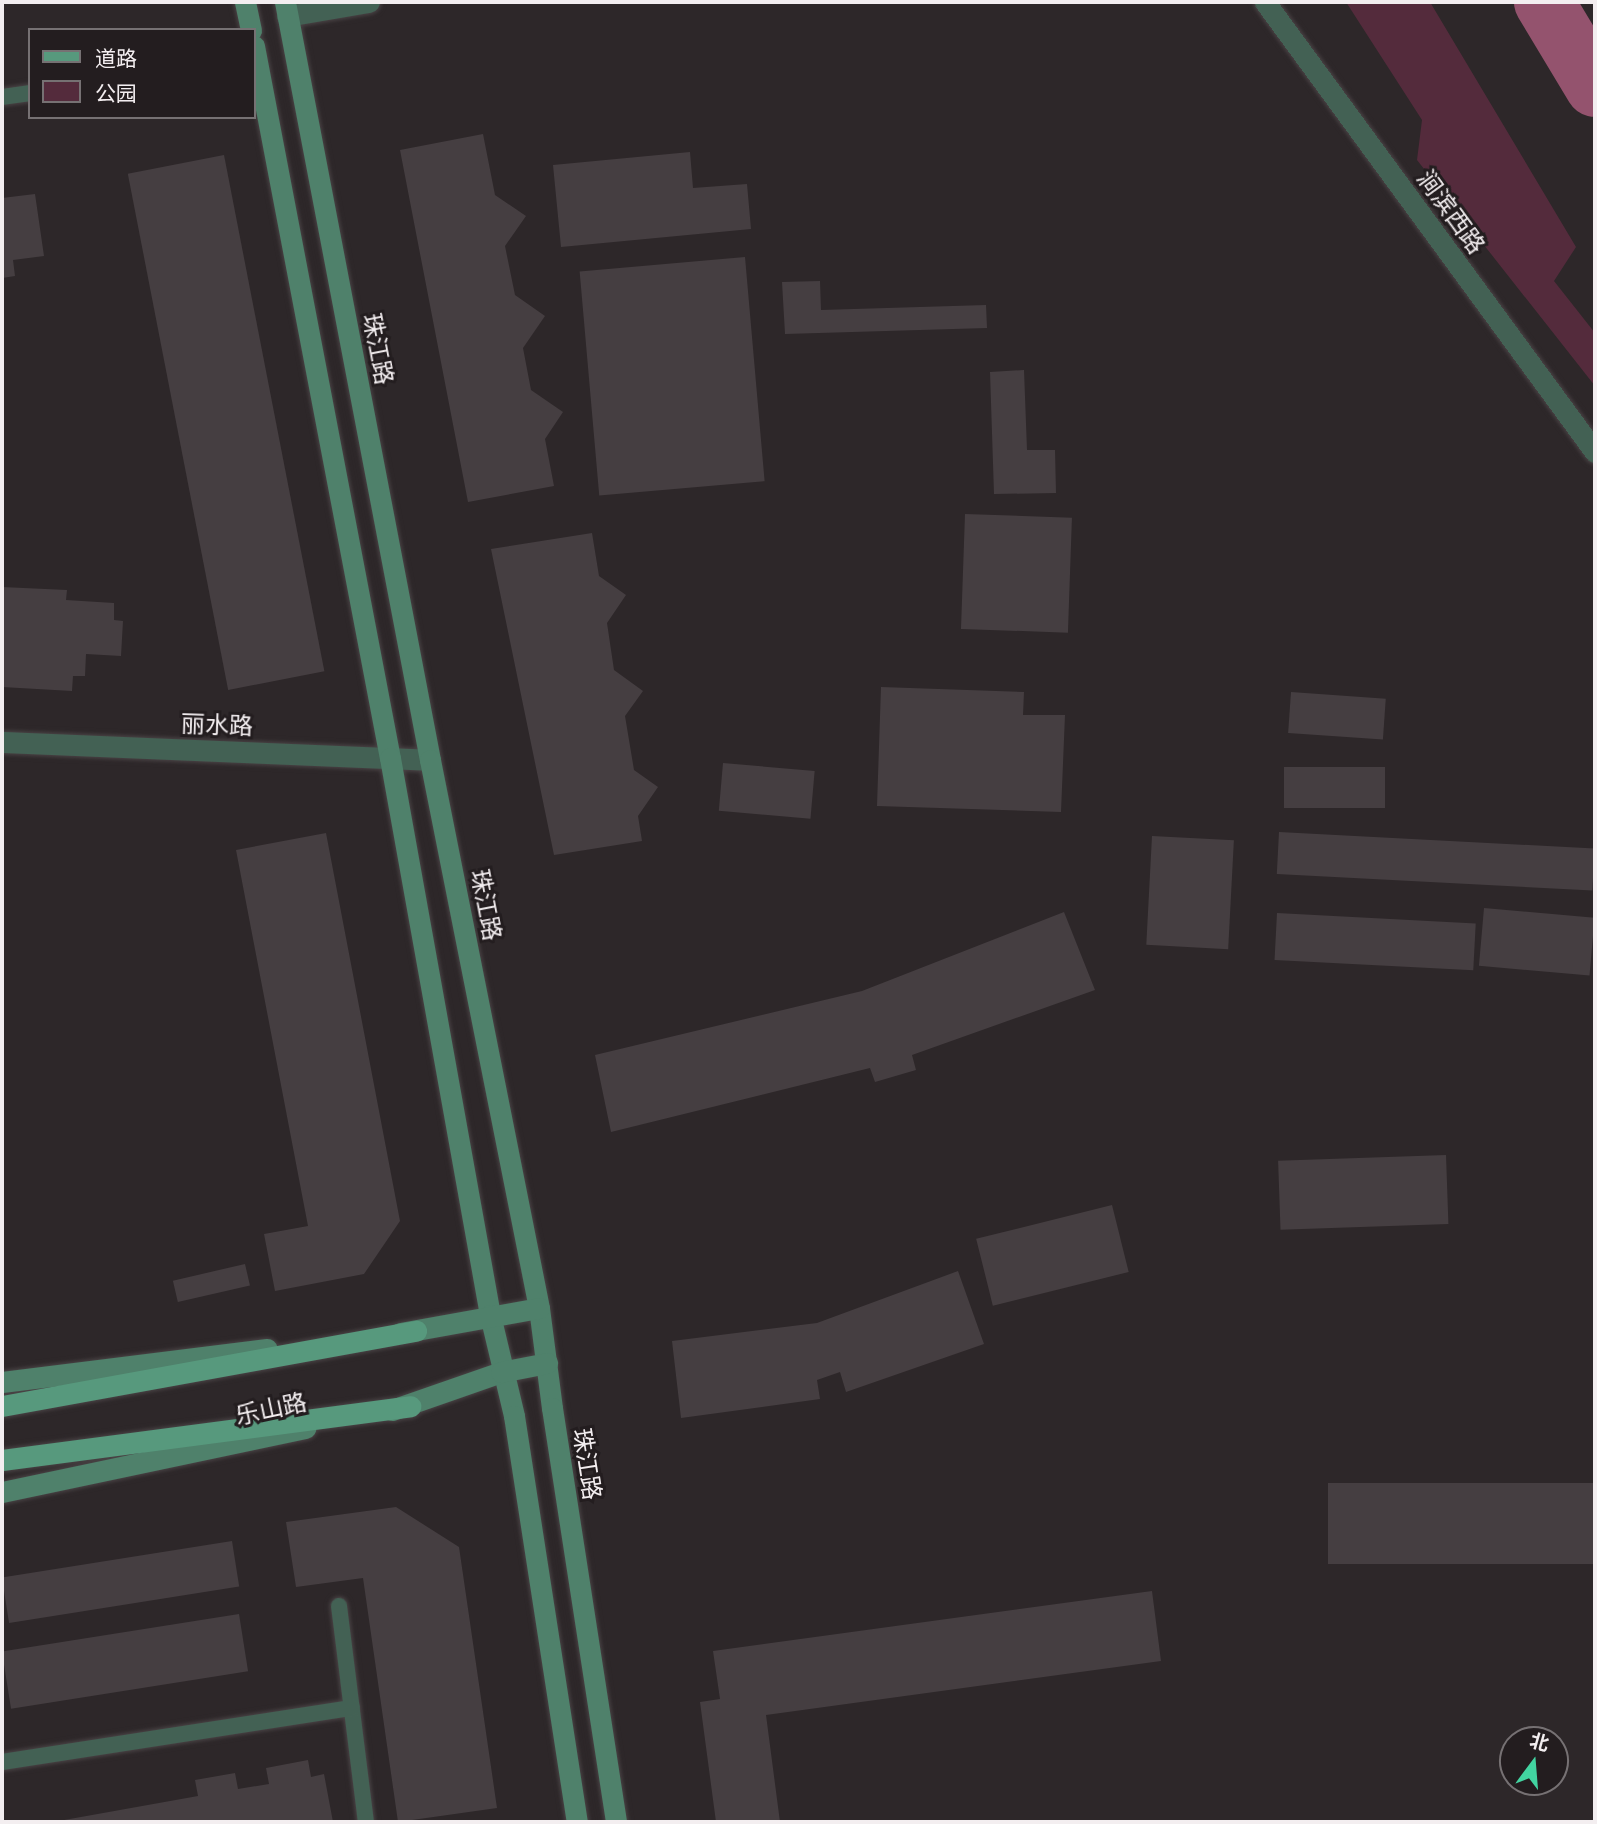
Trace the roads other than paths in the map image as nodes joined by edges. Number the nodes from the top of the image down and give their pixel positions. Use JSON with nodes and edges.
{"nodes":[{"id":1,"x":245,"y":2,"type":"edge"},
{"id":2,"x":369,"y":2,"type":"edge"},
{"id":3,"x":1265,"y":2,"type":"edge"},
{"id":4,"x":286,"y":9,"type":"edge"},
{"id":5,"x":251,"y":28,"type":"edge"},
{"id":6,"x":256,"y":64,"type":"edge"},
{"id":7,"x":28,"y":93,"type":"edge"},
{"id":8,"x":2,"y":97,"type":"edge"},
{"id":9,"x":1595,"y":452,"type":"edge"},
{"id":10,"x":2,"y":743,"type":"edge"},
{"id":11,"x":390,"y":758,"type":"junction"},
{"id":12,"x":430,"y":760,"type":"junction"},
{"id":13,"x":539,"y":1308,"type":"junction"},
{"id":14,"x":490,"y":1315,"type":"junction"},
{"id":15,"x":416,"y":1331,"type":"junction"},
{"id":16,"x":547,"y":1363,"type":"junction"},
{"id":17,"x":501,"y":1372,"type":"junction"},
{"id":18,"x":2,"y":1382,"type":"edge"},
{"id":19,"x":2,"y":1406,"type":"edge"},
{"id":20,"x":410,"y":1406,"type":"junction"},
{"id":21,"x":2,"y":1460,"type":"edge"},
{"id":22,"x":2,"y":1492,"type":"edge"},
{"id":23,"x":339,"y":1606,"type":"dead end"},
{"id":24,"x":352,"y":1708,"type":"junction"},
{"id":25,"x":2,"y":1762,"type":"edge"},
{"id":26,"x":366,"y":1822,"type":"edge"},
{"id":27,"x":578,"y":1822,"type":"edge"},
{"id":28,"x":616,"y":1822,"type":"edge"}],
"edges":[{"from":1,"to":5,"type":"main road"},
{"from":2,"to":4,"type":"street"},
{"from":3,"to":9,"type":"street","name":"涧滨西路"},
{"from":4,"to":12,"type":"main road","name":"珠江路"},
{"from":6,"to":11,"type":"main road"},
{"from":7,"to":8,"type":"lane"},
{"from":10,"to":11,"type":"street","name":"丽水路"},
{"from":11,"to":12,"type":"street","name":"丽水路"},
{"from":11,"to":14,"type":"main road"},
{"from":12,"to":13,"type":"main road","name":"珠江路"},
{"from":13,"to":14,"type":"main road"},
{"from":13,"to":16,"type":"main road","name":"珠江路"},
{"from":14,"to":15,"type":"main road"},
{"from":14,"to":17,"type":"main road"},
{"from":15,"to":18,"type":"main road"},
{"from":15,"to":19,"type":"main road"},
{"from":16,"to":17,"type":"main road","name":"乐山路"},
{"from":16,"to":28,"type":"main road","name":"珠江路"},
{"from":17,"to":20,"type":"main road","name":"乐山路"},
{"from":17,"to":27,"type":"main road"},
{"from":20,"to":21,"type":"main road"},
{"from":20,"to":22,"type":"main road","name":"乐山路"},
{"from":23,"to":24,"type":"lane"},
{"from":24,"to":25,"type":"lane"},
{"from":24,"to":26,"type":"lane"}]}
